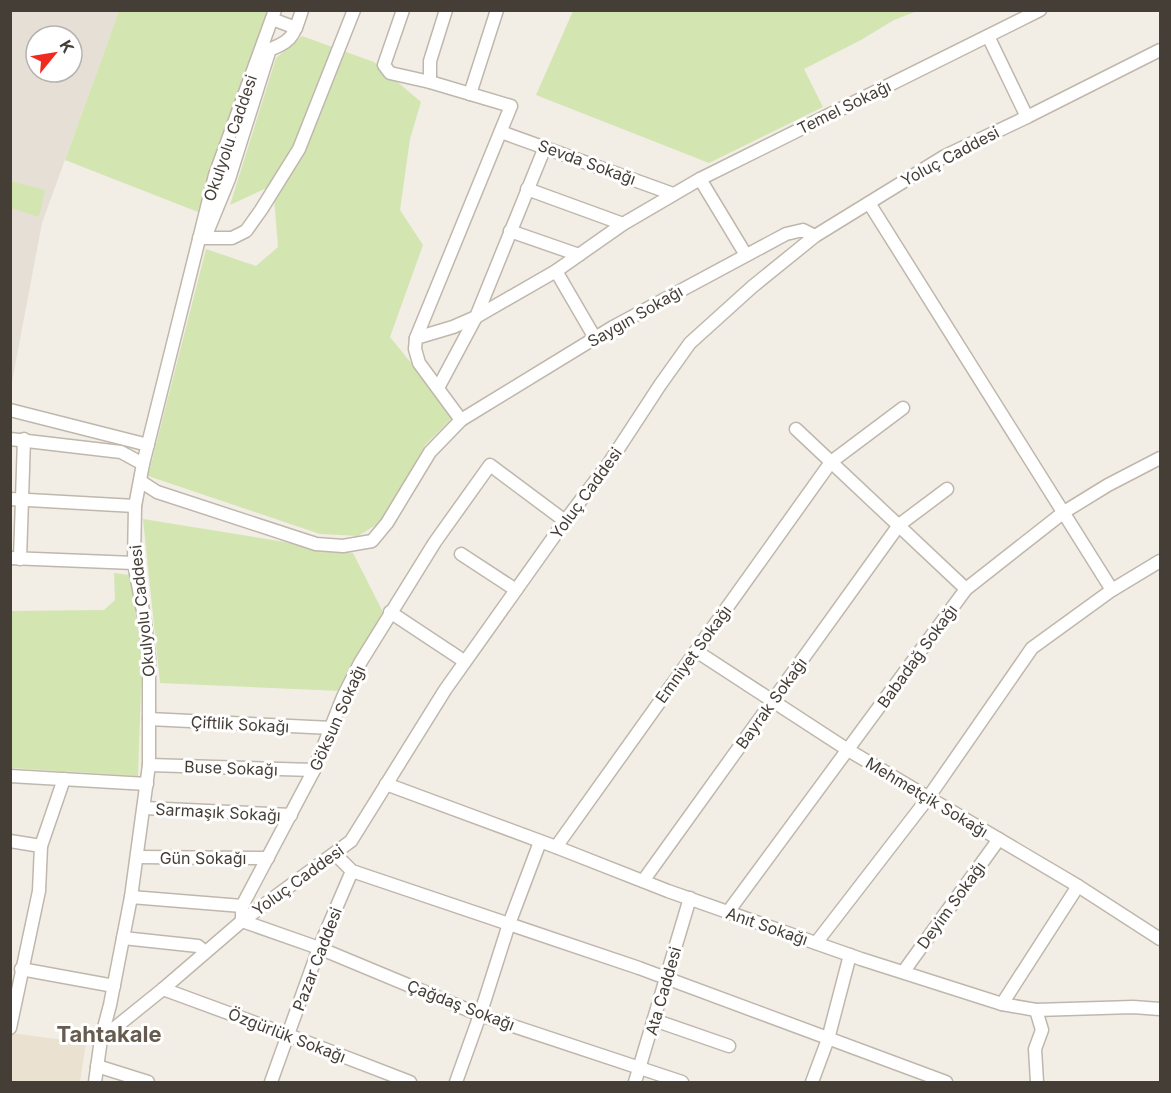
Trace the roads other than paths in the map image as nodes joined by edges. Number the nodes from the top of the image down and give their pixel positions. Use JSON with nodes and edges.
{"nodes":[{"id":1,"x":303,"y":10,"type":"edge"},
{"id":2,"x":354,"y":10,"type":"edge"},
{"id":3,"x":403,"y":10,"type":"edge"},
{"id":4,"x":446,"y":10,"type":"edge"},
{"id":5,"x":497,"y":10,"type":"edge"},
{"id":6,"x":1040,"y":10,"type":"edge"},
{"id":7,"x":274,"y":15,"type":"edge"},
{"id":8,"x":296,"y":28,"type":"junction"},
{"id":9,"x":988,"y":36,"type":"junction"},
{"id":10,"x":1161,"y":50,"type":"edge"},
{"id":11,"x":265,"y":51,"type":"junction"},
{"id":12,"x":430,"y":82,"type":"junction"},
{"id":13,"x":470,"y":94,"type":"junction"},
{"id":14,"x":1027,"y":117,"type":"junction"},
{"id":15,"x":501,"y":132,"type":"junction"},
{"id":16,"x":544,"y":147,"type":"junction"},
{"id":17,"x":700,"y":179,"type":"junction"},
{"id":18,"x":527,"y":189,"type":"junction"},
{"id":19,"x":673,"y":194,"type":"junction"},
{"id":20,"x":869,"y":202,"type":"junction"},
{"id":21,"x":623,"y":224,"type":"junction"},
{"id":22,"x":510,"y":231,"type":"junction"},
{"id":23,"x":815,"y":236,"type":"junction"},
{"id":24,"x":201,"y":239,"type":"junction"},
{"id":25,"x":579,"y":255,"type":"junction"},
{"id":26,"x":746,"y":255,"type":"junction"},
{"id":27,"x":556,"y":271,"type":"junction"},
{"id":28,"x":476,"y":317,"type":"junction"},
{"id":29,"x":416,"y":338,"type":"junction"},
{"id":30,"x":595,"y":338,"type":"junction"},
{"id":31,"x":438,"y":388,"type":"junction"},
{"id":32,"x":903,"y":408,"type":"dead end"},
{"id":33,"x":10,"y":410,"type":"edge"},
{"id":34,"x":461,"y":420,"type":"junction"},
{"id":35,"x":796,"y":429,"type":"dead end"},
{"id":36,"x":10,"y":439,"type":"edge"},
{"id":37,"x":24,"y":439,"type":"junction"},
{"id":38,"x":148,"y":445,"type":"junction"},
{"id":39,"x":1161,"y":458,"type":"edge"},
{"id":40,"x":831,"y":462,"type":"junction"},
{"id":41,"x":143,"y":464,"type":"junction"},
{"id":42,"x":140,"y":481,"type":"junction"},
{"id":43,"x":947,"y":489,"type":"dead end"},
{"id":44,"x":16,"y":500,"type":"edge"},
{"id":45,"x":135,"y":506,"type":"junction"},
{"id":46,"x":1064,"y":512,"type":"junction"},
{"id":47,"x":564,"y":521,"type":"junction"},
{"id":48,"x":898,"y":525,"type":"junction"},
{"id":49,"x":461,"y":554,"type":"dead end"},
{"id":50,"x":15,"y":559,"type":"edge"},
{"id":51,"x":1161,"y":561,"type":"edge"},
{"id":52,"x":134,"y":563,"type":"junction"},
{"id":53,"x":966,"y":589,"type":"junction"},
{"id":54,"x":516,"y":590,"type":"junction"},
{"id":55,"x":1113,"y":590,"type":"junction"},
{"id":56,"x":390,"y":612,"type":"junction"},
{"id":57,"x":696,"y":651,"type":"junction"},
{"id":58,"x":464,"y":661,"type":"junction"},
{"id":59,"x":773,"y":701,"type":"junction"},
{"id":60,"x":149,"y":719,"type":"junction"},
{"id":61,"x":332,"y":728,"type":"junction"},
{"id":62,"x":848,"y":750,"type":"junction"},
{"id":63,"x":148,"y":765,"type":"junction"},
{"id":64,"x":314,"y":770,"type":"junction"},
{"id":65,"x":10,"y":776,"type":"edge"},
{"id":66,"x":64,"y":779,"type":"junction"},
{"id":67,"x":147,"y":784,"type":"junction"},
{"id":68,"x":386,"y":784,"type":"junction"},
{"id":69,"x":928,"y":798,"type":"junction"},
{"id":70,"x":144,"y":808,"type":"junction"},
{"id":71,"x":291,"y":815,"type":"junction"},
{"id":72,"x":999,"y":839,"type":"junction"},
{"id":73,"x":10,"y":841,"type":"edge"},
{"id":74,"x":540,"y":842,"type":"junction"},
{"id":75,"x":41,"y":846,"type":"junction"},
{"id":76,"x":556,"y":847,"type":"junction"},
{"id":77,"x":335,"y":854,"type":"junction"},
{"id":78,"x":138,"y":857,"type":"junction"},
{"id":79,"x":268,"y":858,"type":"junction"},
{"id":80,"x":352,"y":871,"type":"junction"},
{"id":81,"x":643,"y":881,"type":"junction"},
{"id":82,"x":1078,"y":886,"type":"junction"},
{"id":83,"x":131,"y":897,"type":"junction"},
{"id":84,"x":690,"y":898,"type":"junction"},
{"id":85,"x":242,"y":906,"type":"junction"},
{"id":86,"x":728,"y":912,"type":"junction"},
{"id":87,"x":242,"y":921,"type":"junction"},
{"id":88,"x":509,"y":924,"type":"junction"},
{"id":89,"x":123,"y":938,"type":"junction"},
{"id":90,"x":1161,"y":939,"type":"edge"},
{"id":91,"x":816,"y":943,"type":"junction"},
{"id":92,"x":319,"y":948,"type":"junction"},
{"id":93,"x":205,"y":952,"type":"junction"},
{"id":94,"x":850,"y":955,"type":"junction"},
{"id":95,"x":21,"y":969,"type":"junction"},
{"id":96,"x":904,"y":972,"type":"junction"},
{"id":97,"x":667,"y":978,"type":"junction"},
{"id":98,"x":114,"y":986,"type":"junction"},
{"id":99,"x":163,"y":989,"type":"junction"},
{"id":100,"x":1002,"y":1004,"type":"junction"},
{"id":101,"x":1161,"y":1009,"type":"edge"},
{"id":102,"x":1036,"y":1010,"type":"junction"},
{"id":103,"x":480,"y":1015,"type":"junction"},
{"id":104,"x":654,"y":1020,"type":"junction"},
{"id":105,"x":10,"y":1028,"type":"edge"},
{"id":106,"x":288,"y":1035,"type":"junction"},
{"id":107,"x":101,"y":1039,"type":"junction"},
{"id":108,"x":828,"y":1039,"type":"junction"},
{"id":109,"x":729,"y":1046,"type":"dead end"},
{"id":110,"x":97,"y":1066,"type":"junction"},
{"id":111,"x":641,"y":1067,"type":"junction"},
{"id":112,"x":95,"y":1083,"type":"edge"},
{"id":113,"x":148,"y":1083,"type":"edge"},
{"id":114,"x":271,"y":1083,"type":"edge"},
{"id":115,"x":410,"y":1083,"type":"edge"},
{"id":116,"x":456,"y":1083,"type":"edge"},
{"id":117,"x":635,"y":1083,"type":"edge"},
{"id":118,"x":682,"y":1083,"type":"edge"},
{"id":119,"x":812,"y":1083,"type":"edge"},
{"id":120,"x":946,"y":1083,"type":"edge"},
{"id":121,"x":1037,"y":1083,"type":"edge"}],
"edges":[{"from":1,"to":8,"type":"street"},
{"from":2,"to":24,"type":"street"},
{"from":3,"to":12,"type":"street"},
{"from":4,"to":12,"type":"street"},
{"from":5,"to":13,"type":"street"},
{"from":6,"to":9,"type":"street","name":"Temel Sokağı"},
{"from":7,"to":8,"type":"street"},
{"from":7,"to":11,"type":"street","name":"Okulyolu Caddesi"},
{"from":8,"to":11,"type":"street"},
{"from":9,"to":14,"type":"street"},
{"from":9,"to":17,"type":"street","name":"Temel Sokağı"},
{"from":10,"to":14,"type":"street","name":"Yoluç Caddesi"},
{"from":11,"to":24,"type":"street","name":"Okulyolu Caddesi"},
{"from":12,"to":13,"type":"street"},
{"from":13,"to":15,"type":"street"},
{"from":14,"to":20,"type":"street","name":"Yoluç Caddesi"},
{"from":15,"to":16,"type":"street","name":"Sevda Sokağı"},
{"from":15,"to":29,"type":"street"},
{"from":16,"to":18,"type":"street"},
{"from":16,"to":19,"type":"street","name":"Sevda Sokağı"},
{"from":17,"to":19,"type":"street","name":"Temel Sokağı"},
{"from":17,"to":26,"type":"street"},
{"from":18,"to":21,"type":"street"},
{"from":18,"to":22,"type":"street"},
{"from":19,"to":21,"type":"street","name":"Temel Sokağı"},
{"from":20,"to":23,"type":"street","name":"Yoluç Caddesi"},
{"from":20,"to":46,"type":"street"},
{"from":21,"to":25,"type":"street","name":"Temel Sokağı"},
{"from":22,"to":25,"type":"street"},
{"from":22,"to":28,"type":"street"},
{"from":23,"to":26,"type":"street","name":"Saygın Sokağı"},
{"from":23,"to":47,"type":"street","name":"Yoluç Caddesi"},
{"from":24,"to":38,"type":"street","name":"Okulyolu Caddesi"},
{"from":25,"to":27,"type":"street","name":"Temel Sokağı"},
{"from":26,"to":30,"type":"street","name":"Saygın Sokağı"},
{"from":27,"to":28,"type":"street","name":"Temel Sokağı"},
{"from":27,"to":30,"type":"street"},
{"from":28,"to":29,"type":"street","name":"Temel Sokağı"},
{"from":28,"to":31,"type":"street"},
{"from":29,"to":31,"type":"street"},
{"from":30,"to":34,"type":"street","name":"Saygın Sokağı"},
{"from":31,"to":34,"type":"street"},
{"from":32,"to":40,"type":"street","name":"Emniyet Sokağı"},
{"from":33,"to":38,"type":"street"},
{"from":34,"to":42,"type":"street","name":"Saygın Sokağı"},
{"from":35,"to":40,"type":"street"},
{"from":36,"to":37,"type":"street"},
{"from":37,"to":41,"type":"street"},
{"from":37,"to":44,"type":"street"},
{"from":38,"to":41,"type":"street","name":"Okulyolu Caddesi"},
{"from":39,"to":46,"type":"street","name":"Babadağ Sokağı"},
{"from":40,"to":48,"type":"street"},
{"from":40,"to":57,"type":"street","name":"Emniyet Sokağı"},
{"from":41,"to":42,"type":"street","name":"Okulyolu Caddesi"},
{"from":42,"to":45,"type":"street","name":"Okulyolu Caddesi"},
{"from":43,"to":48,"type":"street","name":"Bayrak Sokağı"},
{"from":44,"to":45,"type":"street"},
{"from":44,"to":50,"type":"street"},
{"from":45,"to":52,"type":"street","name":"Okulyolu Caddesi"},
{"from":46,"to":53,"type":"street","name":"Babadağ Sokağı"},
{"from":46,"to":55,"type":"street"},
{"from":47,"to":54,"type":"street","name":"Yoluç Caddesi"},
{"from":47,"to":56,"type":"street","name":"Göksun Sokağı"},
{"from":48,"to":53,"type":"street"},
{"from":48,"to":59,"type":"street","name":"Bayrak Sokağı"},
{"from":49,"to":54,"type":"street"},
{"from":50,"to":52,"type":"street"},
{"from":51,"to":55,"type":"street"},
{"from":52,"to":60,"type":"street","name":"Okulyolu Caddesi"},
{"from":53,"to":62,"type":"street","name":"Babadağ Sokağı"},
{"from":54,"to":58,"type":"street","name":"Yoluç Caddesi"},
{"from":55,"to":69,"type":"street"},
{"from":56,"to":58,"type":"street"},
{"from":56,"to":61,"type":"street","name":"Göksun Sokağı"},
{"from":57,"to":59,"type":"street","name":"Mehmetçik Sokağı"},
{"from":57,"to":76,"type":"street","name":"Emniyet Sokağı"},
{"from":58,"to":68,"type":"street","name":"Yoluç Caddesi"},
{"from":59,"to":62,"type":"street","name":"Mehmetçik Sokağı"},
{"from":59,"to":81,"type":"street","name":"Bayrak Sokağı"},
{"from":60,"to":61,"type":"street","name":"Çiftlik Sokağı"},
{"from":60,"to":63,"type":"street","name":"Okulyolu Caddesi"},
{"from":61,"to":64,"type":"street","name":"Göksun Sokağı"},
{"from":62,"to":69,"type":"street","name":"Mehmetçik Sokağı"},
{"from":62,"to":86,"type":"street","name":"Babadağ Sokağı"},
{"from":63,"to":64,"type":"street","name":"Buse Sokağı"},
{"from":63,"to":67,"type":"street","name":"Okulyolu Caddesi"},
{"from":64,"to":71,"type":"street","name":"Göksun Sokağı"},
{"from":65,"to":66,"type":"street"},
{"from":66,"to":67,"type":"street"},
{"from":66,"to":75,"type":"street"},
{"from":67,"to":70,"type":"street","name":"Okulyolu Caddesi"},
{"from":68,"to":74,"type":"street","name":"Anıt Sokağı"},
{"from":68,"to":77,"type":"street","name":"Yoluç Caddesi"},
{"from":69,"to":72,"type":"street","name":"Mehmetçik Sokağı"},
{"from":69,"to":91,"type":"street"},
{"from":70,"to":71,"type":"street","name":"Sarmaşık Sokağı"},
{"from":70,"to":78,"type":"street","name":"Okulyolu Caddesi"},
{"from":71,"to":79,"type":"street","name":"Göksun Sokağı"},
{"from":72,"to":82,"type":"street","name":"Mehmetçik Sokağı"},
{"from":72,"to":96,"type":"street","name":"Deyim Sokağı"},
{"from":73,"to":75,"type":"street"},
{"from":74,"to":76,"type":"street","name":"Anıt Sokağı"},
{"from":74,"to":88,"type":"street"},
{"from":75,"to":95,"type":"street"},
{"from":76,"to":81,"type":"street","name":"Anıt Sokağı"},
{"from":77,"to":80,"type":"street"},
{"from":77,"to":87,"type":"street","name":"Yoluç Caddesi"},
{"from":78,"to":79,"type":"street","name":"Gün Sokağı"},
{"from":78,"to":83,"type":"street","name":"Okulyolu Caddesi"},
{"from":79,"to":85,"type":"street","name":"Göksun Sokağı"},
{"from":80,"to":88,"type":"street"},
{"from":80,"to":92,"type":"street","name":"Pazar Caddesi"},
{"from":81,"to":84,"type":"street","name":"Anıt Sokağı"},
{"from":82,"to":90,"type":"street","name":"Mehmetçik Sokağı"},
{"from":82,"to":100,"type":"street"},
{"from":83,"to":85,"type":"street"},
{"from":83,"to":89,"type":"street","name":"Okulyolu Caddesi"},
{"from":84,"to":86,"type":"street","name":"Anıt Sokağı"},
{"from":84,"to":97,"type":"street","name":"Ata Caddesi"},
{"from":85,"to":87,"type":"street","name":"Göksun Sokağı"},
{"from":86,"to":91,"type":"street","name":"Anıt Sokağı"},
{"from":87,"to":92,"type":"street","name":"Çağdaş Sokağı"},
{"from":87,"to":93,"type":"street","name":"Yoluç Caddesi"},
{"from":88,"to":97,"type":"street"},
{"from":88,"to":103,"type":"street"},
{"from":89,"to":93,"type":"street"},
{"from":89,"to":98,"type":"street","name":"Okulyolu Caddesi"},
{"from":91,"to":94,"type":"street","name":"Anıt Sokağı"},
{"from":92,"to":103,"type":"street","name":"Çağdaş Sokağı"},
{"from":92,"to":106,"type":"street","name":"Pazar Caddesi"},
{"from":93,"to":99,"type":"street","name":"Yoluç Caddesi"},
{"from":94,"to":96,"type":"street","name":"Anıt Sokağı"},
{"from":94,"to":108,"type":"street"},
{"from":95,"to":98,"type":"street"},
{"from":95,"to":105,"type":"street"},
{"from":96,"to":100,"type":"street","name":"Anıt Sokağı"},
{"from":97,"to":104,"type":"street","name":"Ata Caddesi"},
{"from":97,"to":108,"type":"street"},
{"from":98,"to":107,"type":"street","name":"Okulyolu Caddesi"},
{"from":99,"to":106,"type":"street","name":"Özgürlük Sokağı"},
{"from":99,"to":107,"type":"street","name":"Yoluç Caddesi"},
{"from":100,"to":102,"type":"street","name":"Anıt Sokağı"},
{"from":101,"to":102,"type":"street","name":"Anıt Sokağı"},
{"from":102,"to":121,"type":"street"},
{"from":103,"to":111,"type":"street","name":"Çağdaş Sokağı"},
{"from":103,"to":116,"type":"street"},
{"from":104,"to":109,"type":"street"},
{"from":104,"to":111,"type":"street","name":"Ata Caddesi"},
{"from":106,"to":114,"type":"street","name":"Pazar Caddesi"},
{"from":106,"to":115,"type":"street","name":"Özgürlük Sokağı"},
{"from":107,"to":110,"type":"street","name":"Okulyolu Caddesi"},
{"from":108,"to":119,"type":"street"},
{"from":108,"to":120,"type":"street"},
{"from":110,"to":112,"type":"street","name":"Okulyolu Caddesi"},
{"from":110,"to":113,"type":"street"},
{"from":111,"to":117,"type":"street","name":"Ata Caddesi"},
{"from":111,"to":118,"type":"street","name":"Çağdaş Sokağı"}]}
